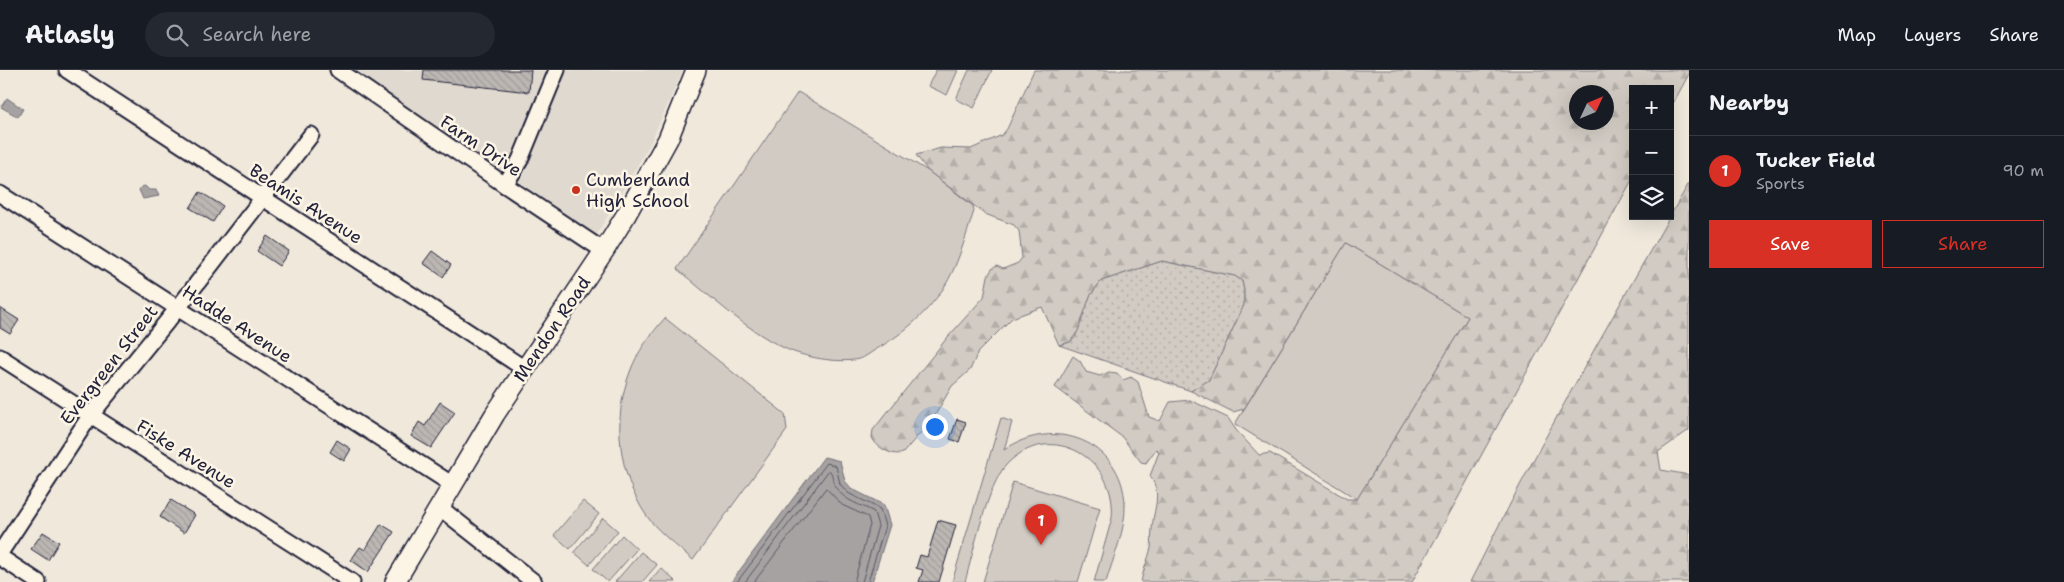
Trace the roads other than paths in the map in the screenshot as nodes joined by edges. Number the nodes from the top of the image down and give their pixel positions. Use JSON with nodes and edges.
{"nodes":[{"id":1,"x":67,"y":70,"type":"edge"},
{"id":2,"x":338,"y":70,"type":"edge"},
{"id":3,"x":557,"y":70,"type":"edge"},
{"id":4,"x":696,"y":70,"type":"edge"},
{"id":5,"x":311,"y":135,"type":"dead end"},
{"id":6,"x":505,"y":185,"type":"junction"},
{"id":7,"x":0,"y":194,"type":"edge"},
{"id":8,"x":263,"y":198,"type":"junction"},
{"id":9,"x":604,"y":251,"type":"junction"},
{"id":10,"x":178,"y":308,"type":"junction"},
{"id":11,"x":0,"y":357,"type":"edge"},
{"id":12,"x":525,"y":369,"type":"junction"},
{"id":13,"x":90,"y":416,"type":"junction"},
{"id":14,"x":453,"y":485,"type":"junction"},
{"id":15,"x":439,"y":507,"type":"junction"},
{"id":16,"x":0,"y":553,"type":"edge"},
{"id":17,"x":0,"y":557,"type":"edge"},
{"id":18,"x":38,"y":582,"type":"edge"},
{"id":19,"x":352,"y":582,"type":"edge"},
{"id":20,"x":395,"y":582,"type":"edge"},
{"id":21,"x":534,"y":582,"type":"edge"}],
"edges":[{"from":1,"to":8,"type":"street","name":"Beamis Avenue"},
{"from":2,"to":6,"type":"street","name":"Farm Drive"},
{"from":3,"to":6,"type":"street"},
{"from":4,"to":9,"type":"main road","name":"Mendon Road"},
{"from":5,"to":8,"type":"street","name":"Evergreen Street"},
{"from":6,"to":9,"type":"street","name":"Farm Drive"},
{"from":7,"to":10,"type":"street","name":"Hadde Avenue"},
{"from":8,"to":10,"type":"street","name":"Evergreen Street"},
{"from":8,"to":12,"type":"street","name":"Beamis Avenue"},
{"from":9,"to":12,"type":"main road","name":"Mendon Road"},
{"from":10,"to":13,"type":"street","name":"Evergreen Street"},
{"from":10,"to":14,"type":"street","name":"Hadde Avenue"},
{"from":11,"to":13,"type":"street","name":"Fiske Avenue"},
{"from":12,"to":14,"type":"main road","name":"Mendon Road"},
{"from":13,"to":16,"type":"street","name":"Evergreen Street"},
{"from":13,"to":19,"type":"street","name":"Fiske Avenue"},
{"from":14,"to":15,"type":"main road","name":"Mendon Road"},
{"from":15,"to":20,"type":"main road","name":"Mendon Road"},
{"from":15,"to":21,"type":"street"},
{"from":17,"to":18,"type":"street"}]}
